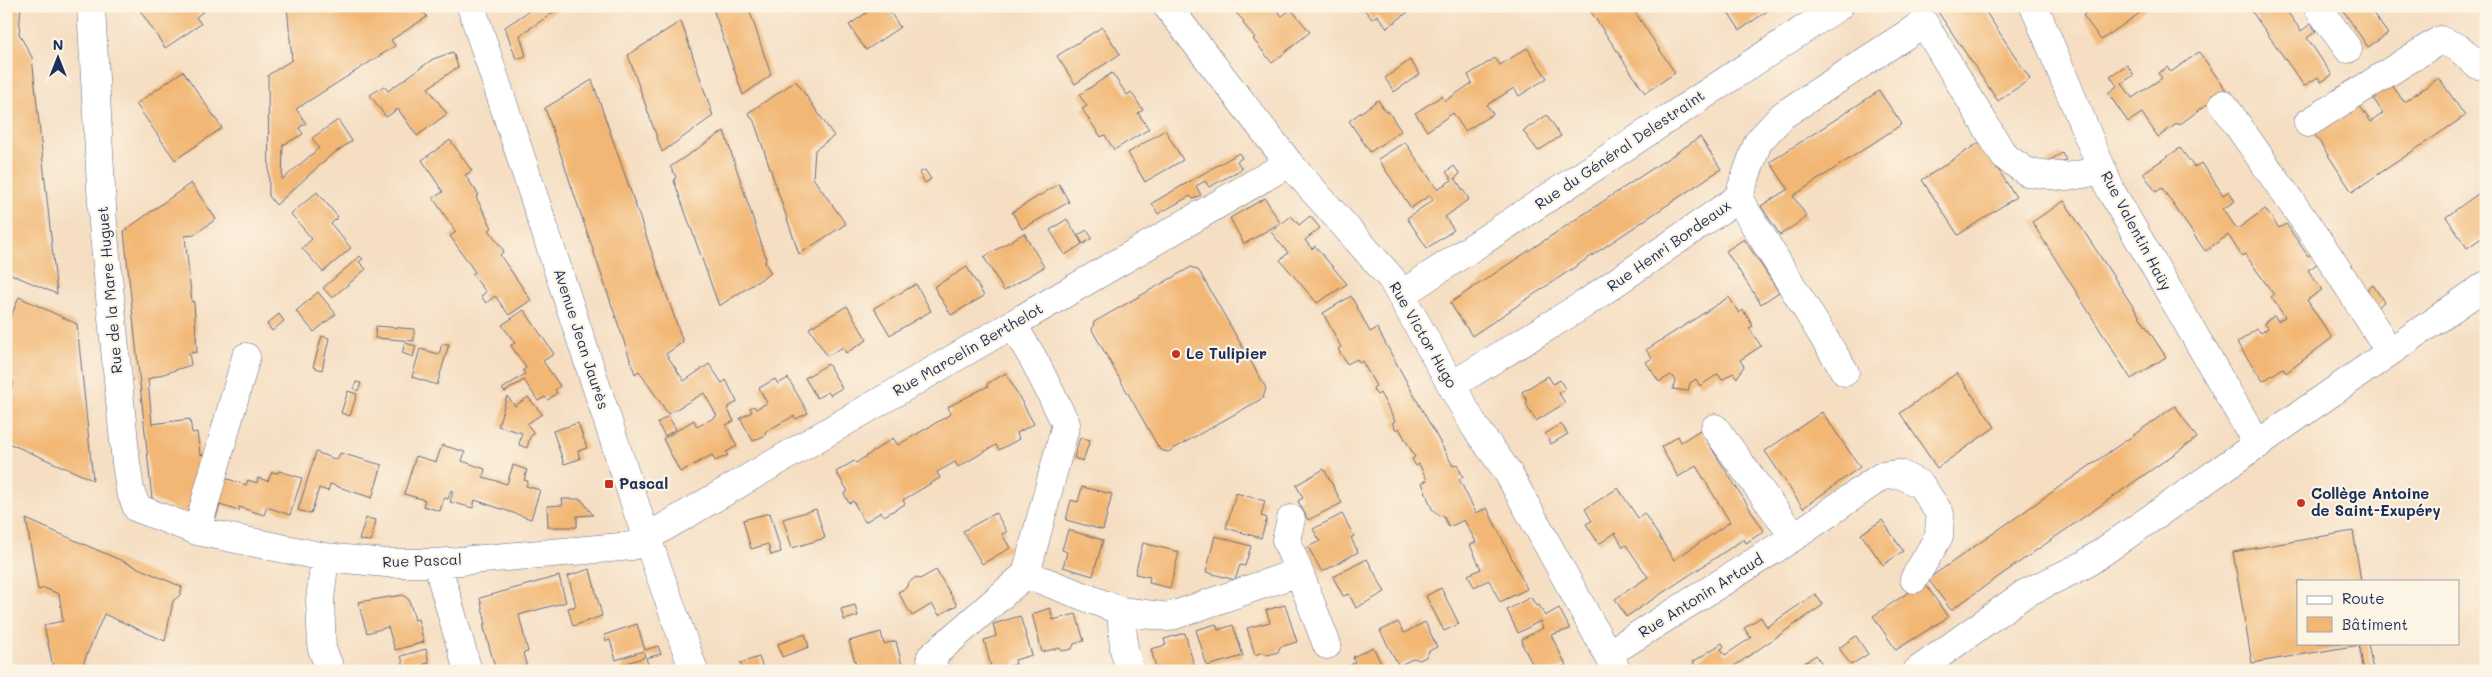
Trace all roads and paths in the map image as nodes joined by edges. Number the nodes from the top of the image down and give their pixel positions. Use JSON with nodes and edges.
{"nodes":[{"id":1,"x":91,"y":6,"type":"edge"},
{"id":2,"x":471,"y":6,"type":"edge"},
{"id":3,"x":1839,"y":6,"type":"edge"},
{"id":4,"x":2034,"y":6,"type":"edge"},
{"id":5,"x":2317,"y":6,"type":"edge"},
{"id":6,"x":1179,"y":10,"type":"edge"},
{"id":7,"x":2348,"y":49,"type":"dead end"},
{"id":8,"x":2486,"y":59,"type":"edge"},
{"id":9,"x":2223,"y":104,"type":"dead end"},
{"id":10,"x":2308,"y":123,"type":"dead end"},
{"id":11,"x":1289,"y":163,"type":"junction"},
{"id":12,"x":2103,"y":170,"type":"junction"},
{"id":13,"x":1738,"y":198,"type":"junction"},
{"id":14,"x":2486,"y":285,"type":"edge"},
{"id":15,"x":1402,"y":294,"type":"junction"},
{"id":16,"x":1013,"y":324,"type":"junction"},
{"id":17,"x":2390,"y":352,"type":"junction"},
{"id":18,"x":246,"y":357,"type":"dead end"},
{"id":19,"x":1845,"y":372,"type":"dead end"},
{"id":20,"x":1452,"y":385,"type":"junction"},
{"id":21,"x":1715,"y":428,"type":"dead end"},
{"id":22,"x":2258,"y":445,"type":"junction"},
{"id":23,"x":1291,"y":519,"type":"dead end"},
{"id":24,"x":197,"y":531,"type":"junction"},
{"id":25,"x":1794,"y":537,"type":"junction"},
{"id":26,"x":648,"y":538,"type":"junction"},
{"id":27,"x":326,"y":557,"type":"junction"},
{"id":28,"x":437,"y":563,"type":"junction"},
{"id":29,"x":1299,"y":572,"type":"junction"},
{"id":30,"x":1026,"y":574,"type":"junction"},
{"id":31,"x":1914,"y":579,"type":"dead end"},
{"id":32,"x":1121,"y":611,"type":"junction"},
{"id":33,"x":1327,"y":645,"type":"dead end"},
{"id":34,"x":1612,"y":662,"type":"edge"},
{"id":35,"x":331,"y":671,"type":"edge"},
{"id":36,"x":468,"y":671,"type":"edge"},
{"id":37,"x":694,"y":671,"type":"edge"},
{"id":38,"x":935,"y":671,"type":"edge"},
{"id":39,"x":1130,"y":671,"type":"edge"},
{"id":40,"x":1917,"y":671,"type":"edge"}],
"edges":[{"from":1,"to":24,"type":"street","name":"Rue de la Mare Huguet"},
{"from":2,"to":26,"type":"street","name":"Avenue Jean Jaurès"},
{"from":3,"to":15,"type":"street","name":"Rue du Général Delestraint"},
{"from":4,"to":12,"type":"street","name":"Rue Valentin Haüy"},
{"from":5,"to":7,"type":"street"},
{"from":6,"to":11,"type":"street","name":"Rue Victor Hugo"},
{"from":8,"to":10,"type":"street"},
{"from":9,"to":17,"type":"street"},
{"from":11,"to":15,"type":"street","name":"Rue Victor Hugo"},
{"from":11,"to":16,"type":"street","name":"Rue Marcelin Berthelot"},
{"from":12,"to":13,"type":"street","name":"Rue Henri Bordeaux"},
{"from":12,"to":22,"type":"street","name":"Rue Valentin Haüy"},
{"from":13,"to":19,"type":"street"},
{"from":13,"to":20,"type":"street","name":"Rue Henri Bordeaux"},
{"from":14,"to":17,"type":"street"},
{"from":15,"to":20,"type":"street","name":"Rue Victor Hugo"},
{"from":16,"to":26,"type":"street","name":"Rue Marcelin Berthelot"},
{"from":16,"to":30,"type":"street"},
{"from":17,"to":22,"type":"street"},
{"from":18,"to":24,"type":"street"},
{"from":20,"to":34,"type":"street","name":"Rue Victor Hugo"},
{"from":21,"to":25,"type":"street"},
{"from":22,"to":40,"type":"street"},
{"from":23,"to":29,"type":"street"},
{"from":24,"to":27,"type":"street","name":"Rue Pascal"},
{"from":25,"to":31,"type":"street","name":"Rue Antonin Artaud"},
{"from":25,"to":34,"type":"street","name":"Rue Antonin Artaud"},
{"from":26,"to":28,"type":"street","name":"Rue Pascal"},
{"from":26,"to":37,"type":"street","name":"Avenue Jean Jaurès"},
{"from":27,"to":28,"type":"street","name":"Rue Pascal"},
{"from":27,"to":35,"type":"street"},
{"from":28,"to":36,"type":"street"},
{"from":29,"to":32,"type":"street"},
{"from":29,"to":33,"type":"street"},
{"from":30,"to":32,"type":"street"},
{"from":30,"to":38,"type":"street"},
{"from":32,"to":39,"type":"street"}]}
